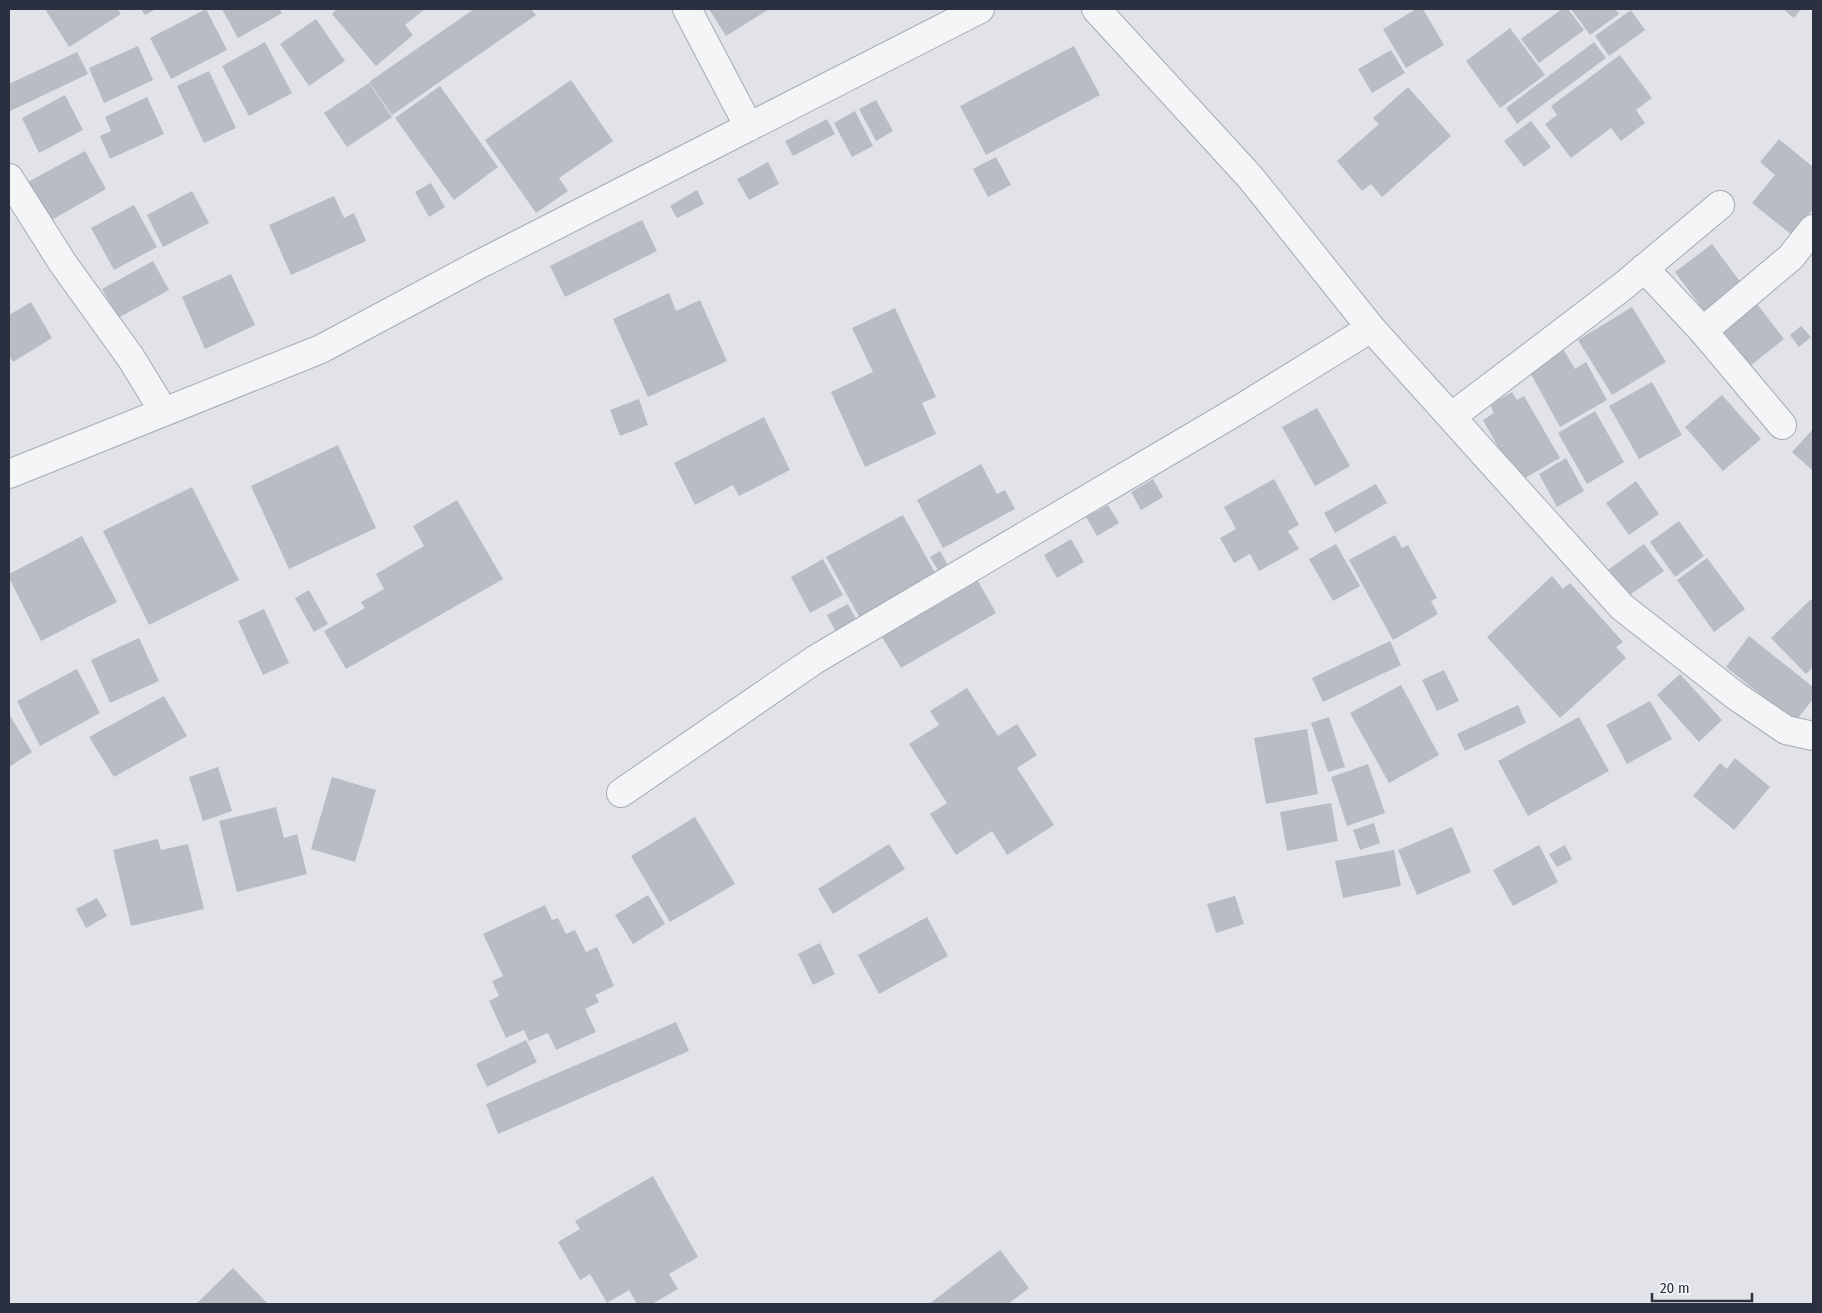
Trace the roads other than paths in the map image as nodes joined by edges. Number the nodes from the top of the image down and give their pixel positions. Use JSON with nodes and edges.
{"nodes":[{"id":1,"x":687,"y":9,"type":"edge"},
{"id":2,"x":980,"y":9,"type":"edge"},
{"id":3,"x":1096,"y":9,"type":"edge"},
{"id":4,"x":749,"y":127,"type":"junction"},
{"id":5,"x":9,"y":178,"type":"edge"},
{"id":6,"x":1720,"y":205,"type":"dead end"},
{"id":7,"x":1813,"y":229,"type":"edge"},
{"id":8,"x":1644,"y":268,"type":"junction"},
{"id":9,"x":1371,"y":328,"type":"junction"},
{"id":10,"x":1703,"y":331,"type":"junction"},
{"id":11,"x":164,"y":412,"type":"junction"},
{"id":12,"x":1451,"y":417,"type":"junction"},
{"id":13,"x":1782,"y":425,"type":"dead end"},
{"id":14,"x":9,"y":474,"type":"edge"},
{"id":15,"x":1813,"y":736,"type":"edge"},
{"id":16,"x":621,"y":793,"type":"dead end"}],
"edges":[{"from":1,"to":4,"type":"street"},
{"from":2,"to":4,"type":"street"},
{"from":3,"to":9,"type":"street"},
{"from":4,"to":11,"type":"street"},
{"from":5,"to":11,"type":"street"},
{"from":6,"to":8,"type":"street"},
{"from":7,"to":10,"type":"street"},
{"from":8,"to":10,"type":"street"},
{"from":8,"to":12,"type":"street"},
{"from":9,"to":12,"type":"street"},
{"from":9,"to":16,"type":"street"},
{"from":10,"to":13,"type":"street"},
{"from":11,"to":14,"type":"street"},
{"from":12,"to":15,"type":"street"}]}
